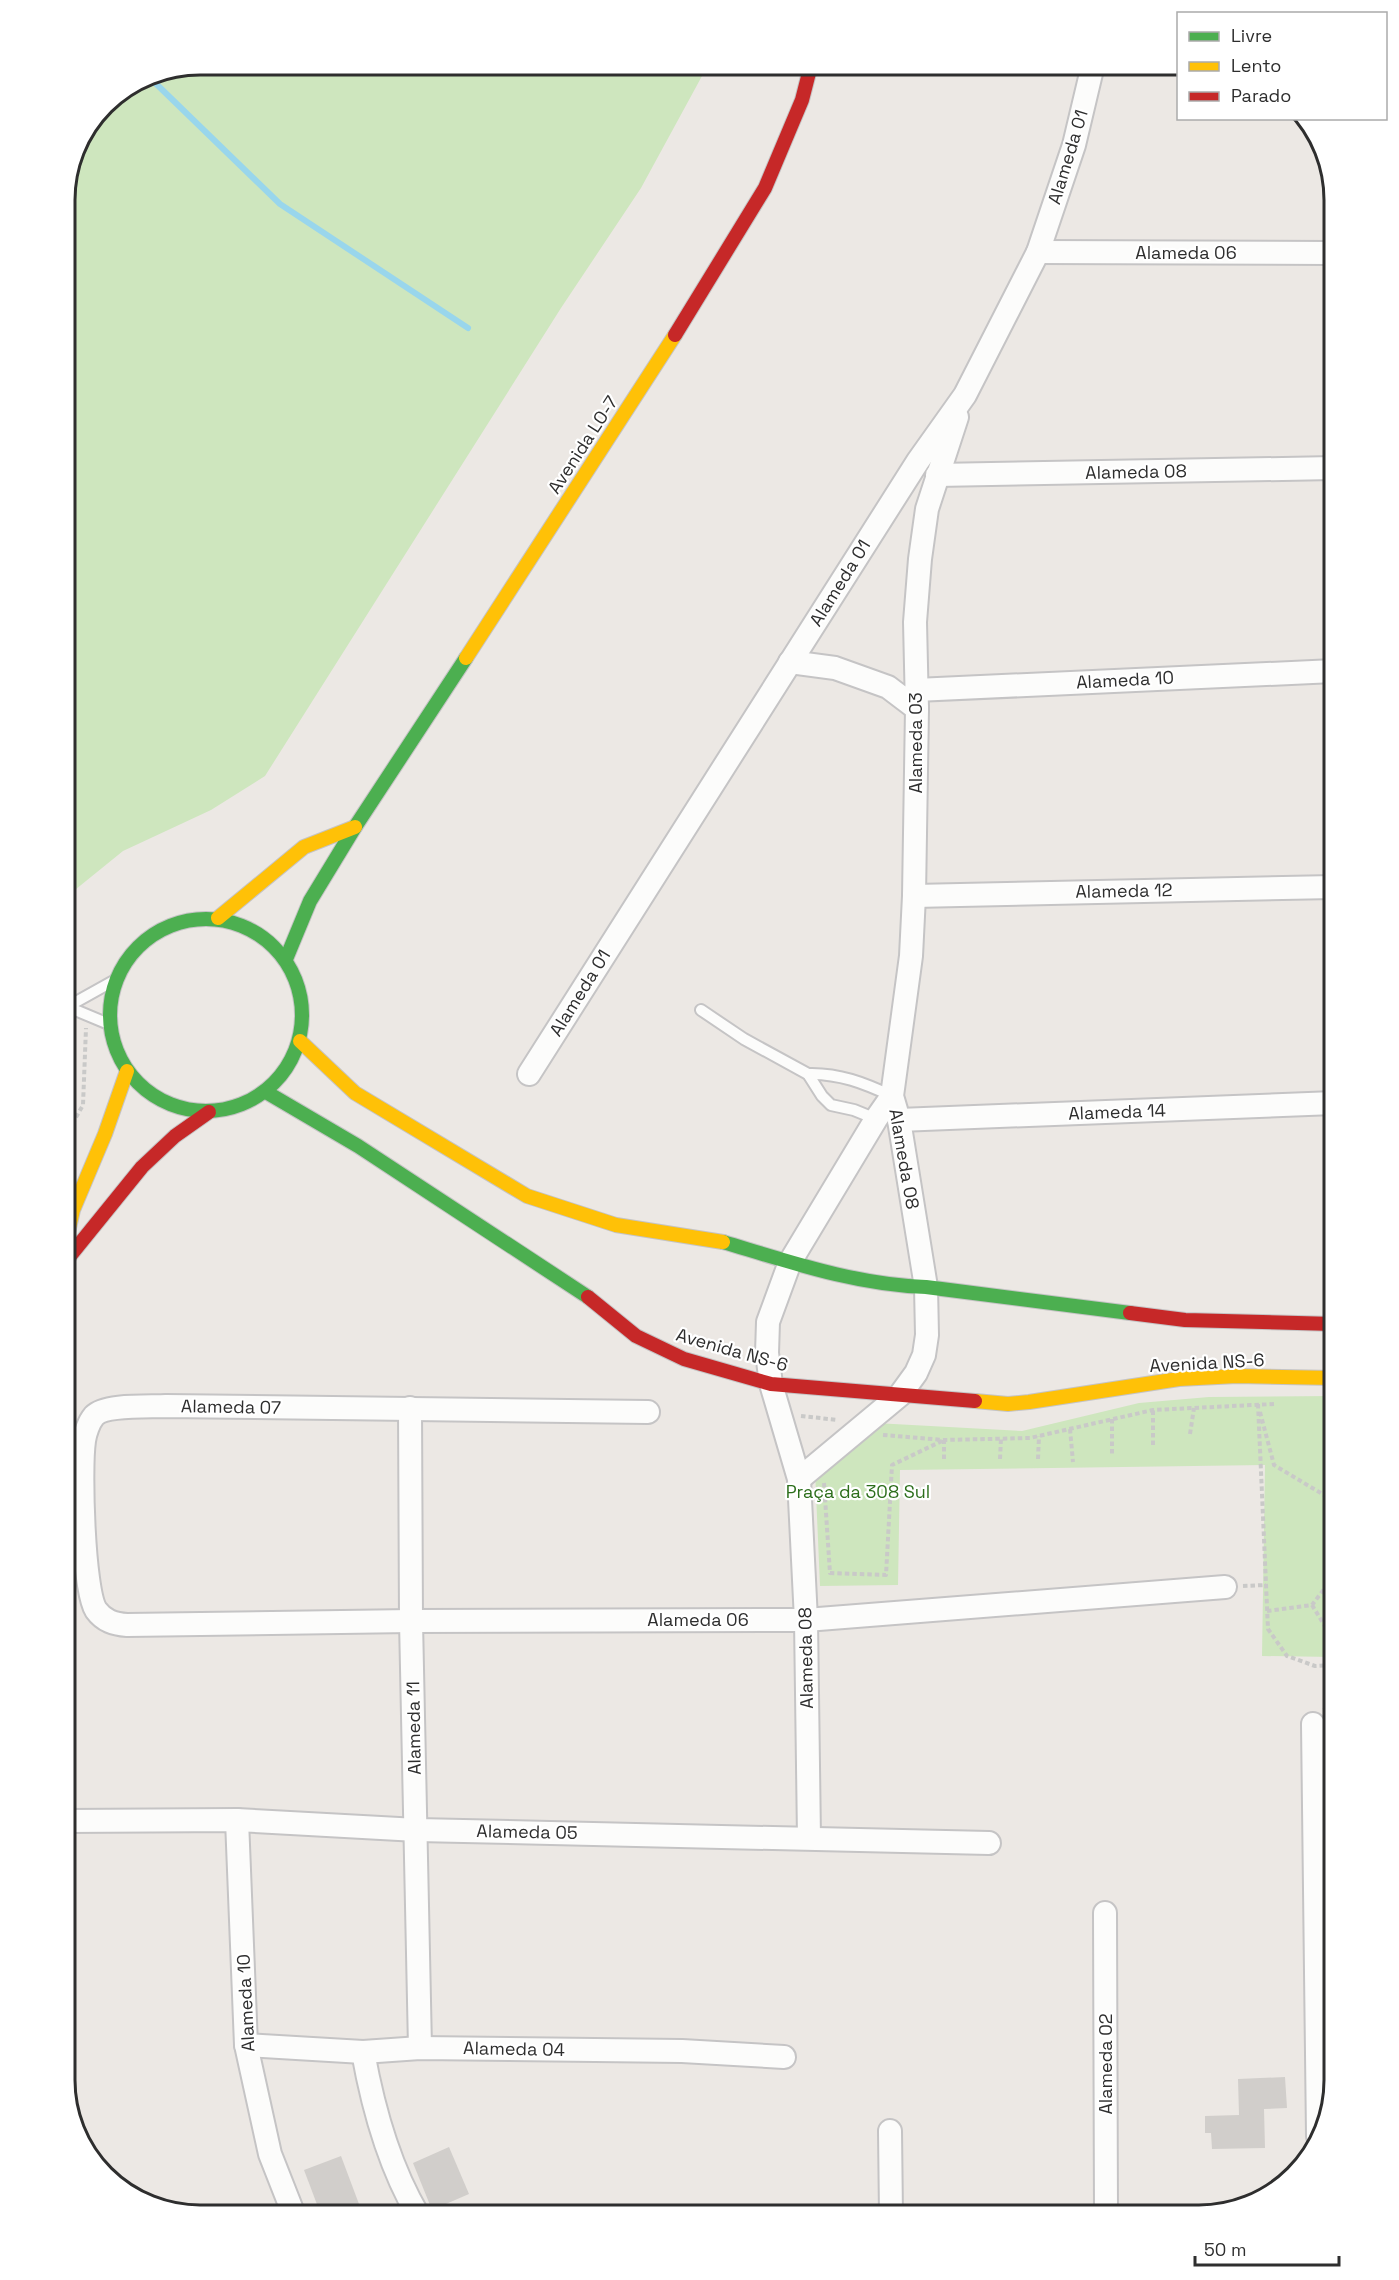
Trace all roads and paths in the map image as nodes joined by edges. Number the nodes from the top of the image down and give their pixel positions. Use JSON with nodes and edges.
{"nodes":[{"id":1,"x":808,"y":75,"type":"edge"},
{"id":2,"x":1090,"y":75,"type":"edge"},
{"id":3,"x":1038,"y":252,"type":"junction"},
{"id":4,"x":1324,"y":253,"type":"edge"},
{"id":5,"x":965,"y":395,"type":"junction"},
{"id":6,"x":1324,"y":468,"type":"edge"},
{"id":7,"x":938,"y":475,"type":"junction"},
{"id":8,"x":790,"y":662,"type":"junction"},
{"id":9,"x":1324,"y":672,"type":"edge"},
{"id":10,"x":917,"y":699,"type":"junction"},
{"id":11,"x":355,"y":827,"type":"junction"},
{"id":12,"x":1324,"y":887,"type":"edge"},
{"id":13,"x":914,"y":896,"type":"junction"},
{"id":14,"x":218,"y":918,"type":"junction"},
{"id":15,"x":286,"y":959,"type":"junction"},
{"id":16,"x":117,"y":979,"type":"junction"},
{"id":17,"x":75,"y":1002,"type":"edge"},
{"id":18,"x":75,"y":1010,"type":"edge"},
{"id":19,"x":701,"y":1010,"type":"dead end"},
{"id":20,"x":86,"y":1014,"type":"junction"},
{"id":21,"x":111,"y":1025,"type":"junction"},
{"id":22,"x":300,"y":1041,"type":"junction"},
{"id":23,"x":127,"y":1071,"type":"junction"},
{"id":24,"x":529,"y":1074,"type":"dead end"},
{"id":25,"x":808,"y":1074,"type":"junction"},
{"id":26,"x":266,"y":1092,"type":"junction"},
{"id":27,"x":892,"y":1096,"type":"junction"},
{"id":28,"x":1324,"y":1103,"type":"edge"},
{"id":29,"x":209,"y":1112,"type":"junction"},
{"id":30,"x":75,"y":1119,"type":"edge"},
{"id":31,"x":876,"y":1119,"type":"junction"},
{"id":32,"x":899,"y":1120,"type":"junction"},
{"id":33,"x":75,"y":1207,"type":"edge"},
{"id":34,"x":75,"y":1250,"type":"edge"},
{"id":35,"x":790,"y":1262,"type":"junction"},
{"id":36,"x":926,"y":1287,"type":"junction"},
{"id":37,"x":1324,"y":1324,"type":"edge"},
{"id":38,"x":1324,"y":1378,"type":"edge"},
{"id":39,"x":771,"y":1384,"type":"junction"},
{"id":40,"x":900,"y":1395,"type":"junction"},
{"id":41,"x":1258,"y":1404,"type":"junction"},
{"id":42,"x":1280,"y":1404,"type":"dead end"},
{"id":43,"x":410,"y":1408,"type":"junction"},
{"id":44,"x":1194,"y":1408,"type":"junction"},
{"id":45,"x":1153,"y":1410,"type":"junction"},
{"id":46,"x":648,"y":1412,"type":"dead end"},
{"id":47,"x":780,"y":1414,"type":"junction"},
{"id":48,"x":1112,"y":1419,"type":"junction"},
{"id":49,"x":870,"y":1428,"type":"junction"},
{"id":50,"x":1070,"y":1429,"type":"junction"},
{"id":51,"x":1190,"y":1434,"type":"dead end"},
{"id":52,"x":1039,"y":1436,"type":"junction"},
{"id":53,"x":1001,"y":1439,"type":"junction"},
{"id":54,"x":945,"y":1440,"type":"junction"},
{"id":55,"x":1152,"y":1445,"type":"dead end"},
{"id":56,"x":1112,"y":1456,"type":"dead end"},
{"id":57,"x":944,"y":1459,"type":"dead end"},
{"id":58,"x":1000,"y":1459,"type":"dead end"},
{"id":59,"x":1038,"y":1459,"type":"dead end"},
{"id":60,"x":1073,"y":1462,"type":"dead end"},
{"id":61,"x":799,"y":1479,"type":"junction"},
{"id":62,"x":824,"y":1480,"type":"dead end"},
{"id":63,"x":1324,"y":1495,"type":"edge"},
{"id":64,"x":1225,"y":1587,"type":"dead end"},
{"id":65,"x":1324,"y":1590,"type":"edge"},
{"id":66,"x":1312,"y":1605,"type":"junction"},
{"id":67,"x":1267,"y":1611,"type":"junction"},
{"id":68,"x":806,"y":1620,"type":"junction"},
{"id":69,"x":411,"y":1621,"type":"junction"},
{"id":70,"x":170,"y":1624,"type":"joint"},
{"id":71,"x":1324,"y":1624,"type":"edge"},
{"id":72,"x":1324,"y":1666,"type":"edge"},
{"id":73,"x":1313,"y":1724,"type":"dead end"},
{"id":74,"x":237,"y":1820,"type":"junction"},
{"id":75,"x":75,"y":1821,"type":"edge"},
{"id":76,"x":417,"y":1830,"type":"junction"},
{"id":77,"x":809,"y":1838,"type":"junction"},
{"id":78,"x":989,"y":1843,"type":"dead end"},
{"id":79,"x":1105,"y":1913,"type":"dead end"},
{"id":80,"x":246,"y":2045,"type":"junction"},
{"id":81,"x":420,"y":2048,"type":"junction"},
{"id":82,"x":363,"y":2052,"type":"junction"},
{"id":83,"x":783,"y":2057,"type":"dead end"},
{"id":84,"x":1318,"y":2118,"type":"edge"},
{"id":85,"x":890,"y":2132,"type":"dead end"},
{"id":86,"x":290,"y":2205,"type":"edge"},
{"id":87,"x":413,"y":2205,"type":"edge"},
{"id":88,"x":891,"y":2205,"type":"edge"},
{"id":89,"x":1106,"y":2205,"type":"edge"}],
"edges":[{"from":1,"to":11,"type":"street","name":"Avenida LO-7"},
{"from":2,"to":3,"type":"street","name":"Alameda 01"},
{"from":3,"to":4,"type":"street","name":"Alameda 06"},
{"from":3,"to":5,"type":"street","name":"Alameda 01"},
{"from":5,"to":7,"type":"street","name":"Alameda 03"},
{"from":5,"to":8,"type":"street","name":"Alameda 01"},
{"from":6,"to":7,"type":"street","name":"Alameda 08"},
{"from":7,"to":10,"type":"street","name":"Alameda 03"},
{"from":8,"to":10,"type":"street"},
{"from":8,"to":24,"type":"street","name":"Alameda 01"},
{"from":9,"to":10,"type":"street","name":"Alameda 10"},
{"from":10,"to":13,"type":"street","name":"Alameda 03"},
{"from":11,"to":14,"type":"street"},
{"from":11,"to":15,"type":"street","name":"Avenida LO-7"},
{"from":12,"to":13,"type":"street","name":"Alameda 12"},
{"from":13,"to":27,"type":"street","name":"Alameda 03"},
{"from":14,"to":15,"type":"street"},
{"from":14,"to":16,"type":"street"},
{"from":15,"to":22,"type":"street"},
{"from":16,"to":17,"type":"lane"},
{"from":16,"to":21,"type":"street"},
{"from":18,"to":20,"type":"lane"},
{"from":19,"to":25,"type":"lane"},
{"from":20,"to":21,"type":"lane"},
{"from":20,"to":30,"type":"path"},
{"from":21,"to":23,"type":"street"},
{"from":22,"to":26,"type":"street"},
{"from":22,"to":35,"type":"street","name":"Avenida NS-6"},
{"from":23,"to":29,"type":"street"},
{"from":23,"to":33,"type":"street"},
{"from":25,"to":27,"type":"lane"},
{"from":25,"to":31,"type":"lane"},
{"from":26,"to":29,"type":"street"},
{"from":26,"to":39,"type":"street","name":"Avenida NS-6"},
{"from":27,"to":31,"type":"street","name":"Alameda 08"},
{"from":27,"to":32,"type":"street","name":"Alameda 08"},
{"from":28,"to":32,"type":"street","name":"Alameda 14"},
{"from":29,"to":34,"type":"street"},
{"from":31,"to":35,"type":"street","name":"Alameda 08"},
{"from":32,"to":36,"type":"street","name":"Alameda 08"},
{"from":35,"to":36,"type":"street","name":"Avenida NS-6"},
{"from":35,"to":39,"type":"street","name":"Alameda 08"},
{"from":36,"to":37,"type":"street","name":"Avenida NS-6"},
{"from":36,"to":40,"type":"street","name":"Alameda 08"},
{"from":38,"to":40,"type":"street","name":"Avenida NS-6"},
{"from":39,"to":40,"type":"street","name":"Avenida NS-6"},
{"from":39,"to":47,"type":"street","name":"Alameda 08"},
{"from":40,"to":49,"type":"street","name":"Alameda 08"},
{"from":41,"to":42,"type":"path"},
{"from":41,"to":44,"type":"path"},
{"from":41,"to":63,"type":"path"},
{"from":41,"to":67,"type":"path"},
{"from":43,"to":46,"type":"street","name":"Alameda 07"},
{"from":43,"to":69,"type":"street","name":"Alameda 11"},
{"from":43,"to":70,"type":"street","name":"Alameda 07"},
{"from":44,"to":45,"type":"path"},
{"from":44,"to":51,"type":"path"},
{"from":45,"to":48,"type":"path"},
{"from":45,"to":55,"type":"path"},
{"from":47,"to":49,"type":"path"},
{"from":47,"to":61,"type":"street","name":"Alameda 08"},
{"from":48,"to":50,"type":"path"},
{"from":48,"to":56,"type":"path"},
{"from":49,"to":54,"type":"path"},
{"from":49,"to":61,"type":"street","name":"Alameda 08"},
{"from":50,"to":52,"type":"path"},
{"from":50,"to":60,"type":"path"},
{"from":52,"to":53,"type":"path"},
{"from":52,"to":59,"type":"path"},
{"from":53,"to":54,"type":"path"},
{"from":53,"to":58,"type":"path"},
{"from":54,"to":57,"type":"path"},
{"from":54,"to":62,"type":"path"},
{"from":61,"to":68,"type":"street","name":"Alameda 08"},
{"from":64,"to":68,"type":"street","name":"Alameda 06"},
{"from":65,"to":66,"type":"path"},
{"from":66,"to":67,"type":"path"},
{"from":66,"to":71,"type":"path"},
{"from":67,"to":72,"type":"path"},
{"from":68,"to":69,"type":"street","name":"Alameda 06"},
{"from":68,"to":77,"type":"street","name":"Alameda 08"},
{"from":69,"to":70,"type":"street","name":"Alameda 06"},
{"from":69,"to":76,"type":"street","name":"Alameda 11"},
{"from":73,"to":84,"type":"street"},
{"from":74,"to":75,"type":"street","name":"Alameda 05"},
{"from":74,"to":76,"type":"street","name":"Alameda 05"},
{"from":74,"to":80,"type":"street","name":"Alameda 10"},
{"from":76,"to":77,"type":"street","name":"Alameda 05"},
{"from":76,"to":81,"type":"street","name":"Alameda 11"},
{"from":77,"to":78,"type":"street","name":"Alameda 05"},
{"from":79,"to":89,"type":"street","name":"Alameda 02"},
{"from":80,"to":82,"type":"street","name":"Alameda 04"},
{"from":80,"to":86,"type":"street","name":"Alameda 10"},
{"from":81,"to":82,"type":"street","name":"Alameda 04"},
{"from":81,"to":83,"type":"street","name":"Alameda 04"},
{"from":82,"to":87,"type":"street"},
{"from":85,"to":88,"type":"street"}]}
